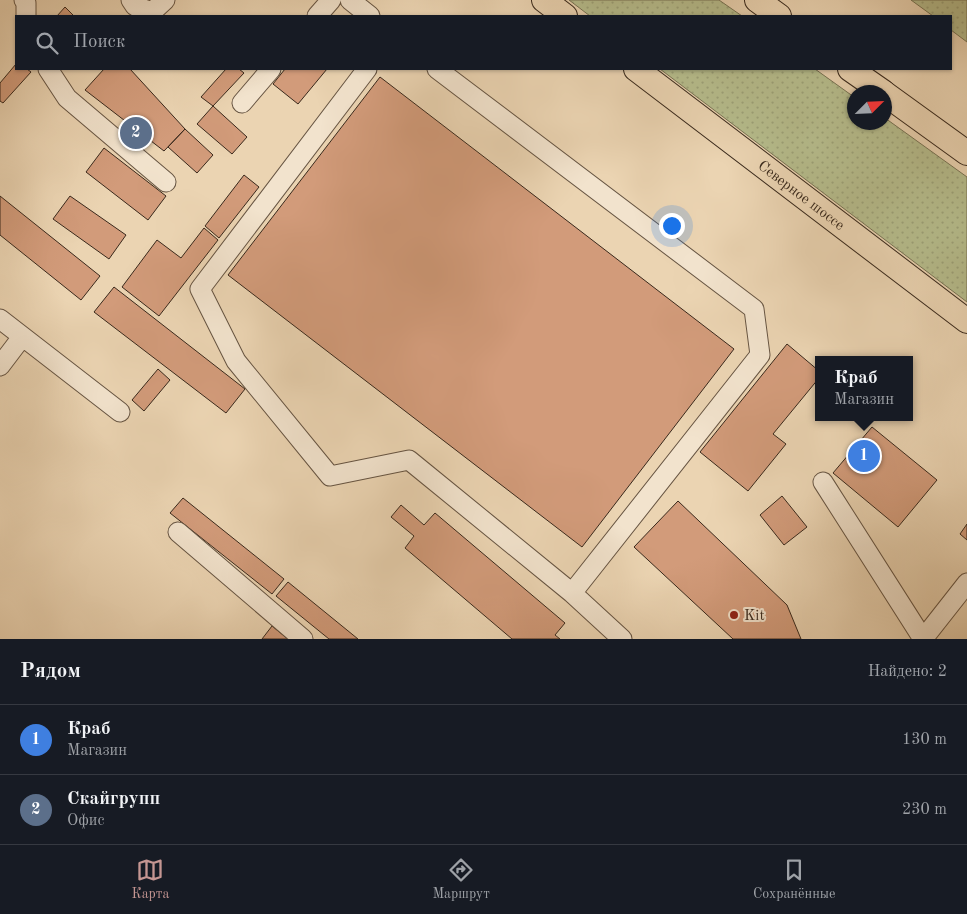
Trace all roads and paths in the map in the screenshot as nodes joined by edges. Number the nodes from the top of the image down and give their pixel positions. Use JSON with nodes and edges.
{"nodes":[{"id":1,"x":131,"y":0,"type":"edge"},
{"id":2,"x":165,"y":0,"type":"edge"},
{"id":3,"x":331,"y":0,"type":"edge"},
{"id":4,"x":350,"y":0,"type":"edge"},
{"id":5,"x":544,"y":0,"type":"edge"},
{"id":6,"x":756,"y":0,"type":"edge"},
{"id":7,"x":317,"y":15,"type":"edge"},
{"id":8,"x":369,"y":15,"type":"edge"},
{"id":9,"x":564,"y":15,"type":"edge"},
{"id":10,"x":778,"y":15,"type":"edge"},
{"id":11,"x":49,"y":70,"type":"edge"},
{"id":12,"x":270,"y":70,"type":"edge"},
{"id":13,"x":366,"y":70,"type":"edge"},
{"id":14,"x":439,"y":70,"type":"edge"},
{"id":15,"x":637,"y":70,"type":"edge"},
{"id":16,"x":851,"y":70,"type":"edge"},
{"id":17,"x":873,"y":85,"type":"edge"},
{"id":18,"x":892,"y":99,"type":"edge"},
{"id":19,"x":242,"y":103,"type":"dead end"},
{"id":20,"x":967,"y":153,"type":"edge"},
{"id":21,"x":166,"y":182,"type":"dead end"},
{"id":22,"x":0,"y":319,"type":"edge"},
{"id":23,"x":967,"y":321,"type":"edge"},
{"id":24,"x":22,"y":337,"type":"junction"},
{"id":25,"x":0,"y":366,"type":"edge"},
{"id":26,"x":120,"y":412,"type":"dead end"},
{"id":27,"x":823,"y":482,"type":"dead end"},
{"id":28,"x":178,"y":532,"type":"dead end"},
{"id":29,"x":967,"y":583,"type":"edge"},
{"id":30,"x":572,"y":593,"type":"junction"},
{"id":31,"x":303,"y":639,"type":"edge"},
{"id":32,"x":622,"y":639,"type":"edge"},
{"id":33,"x":923,"y":639,"type":"edge"}],
"edges":[{"from":1,"to":2,"type":"lane"},
{"from":3,"to":7,"type":"lane"},
{"from":4,"to":8,"type":"lane"},
{"from":5,"to":9,"type":"main road"},
{"from":6,"to":10,"type":"main road"},
{"from":11,"to":21,"type":"lane"},
{"from":12,"to":19,"type":"lane"},
{"from":13,"to":30,"type":"lane"},
{"from":14,"to":30,"type":"lane"},
{"from":15,"to":23,"type":"main road","name":"Северное шоссе"},
{"from":16,"to":17,"type":"main road"},
{"from":18,"to":20,"type":"main road"},
{"from":22,"to":24,"type":"lane"},
{"from":24,"to":25,"type":"lane"},
{"from":24,"to":26,"type":"lane"},
{"from":27,"to":33,"type":"lane"},
{"from":28,"to":31,"type":"lane"},
{"from":29,"to":33,"type":"lane"},
{"from":30,"to":32,"type":"lane"}]}
